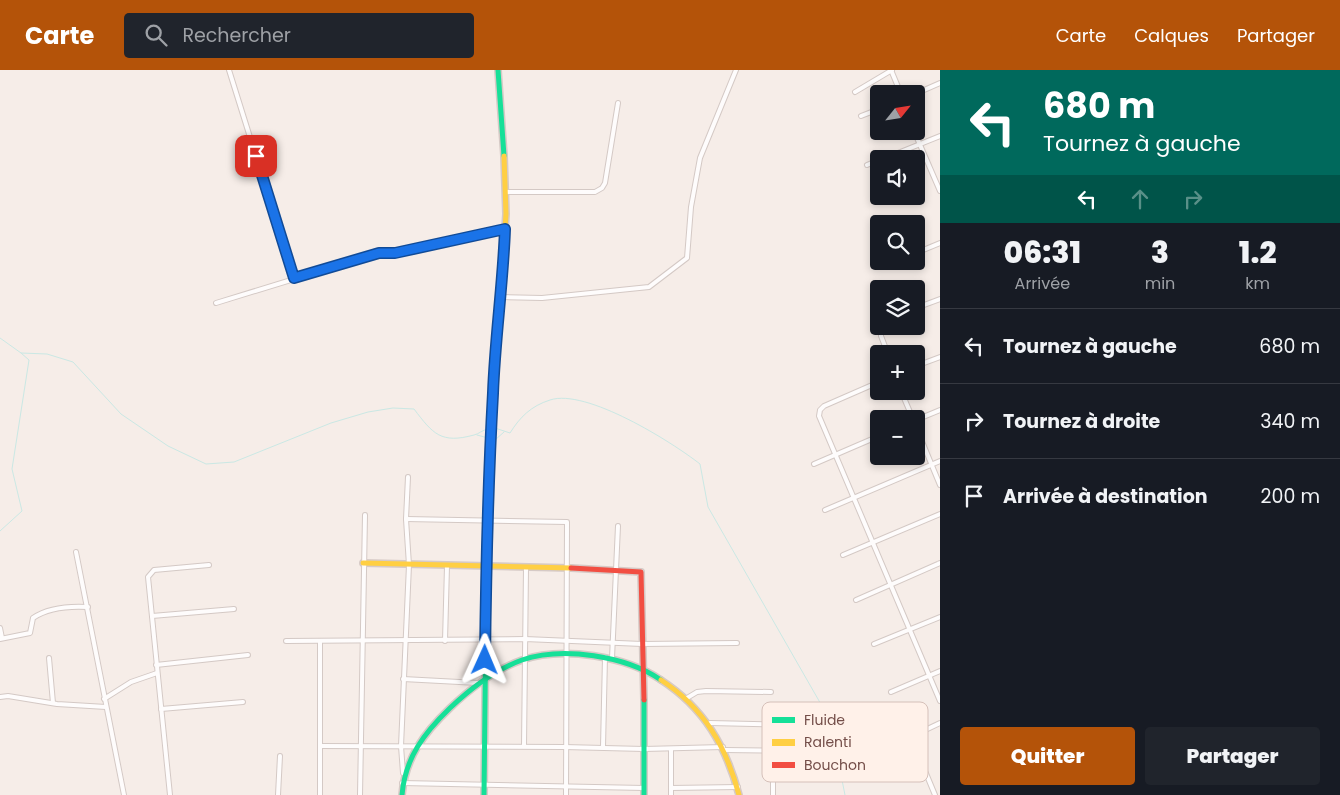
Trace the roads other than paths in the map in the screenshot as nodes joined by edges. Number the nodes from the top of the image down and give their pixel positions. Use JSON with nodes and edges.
{"nodes":[{"id":1,"x":229,"y":70,"type":"edge"},
{"id":2,"x":498,"y":70,"type":"edge"},
{"id":3,"x":736,"y":70,"type":"edge"},
{"id":4,"x":891,"y":70,"type":"edge"},
{"id":5,"x":940,"y":83,"type":"edge"},
{"id":6,"x":897,"y":85,"type":"edge"},
{"id":7,"x":925,"y":90,"type":"edge"},
{"id":8,"x":855,"y":92,"type":"dead end"},
{"id":9,"x":618,"y":102,"type":"dead end"},
{"id":10,"x":870,"y":112,"type":"edge"},
{"id":11,"x":861,"y":116,"type":"dead end"},
{"id":12,"x":940,"y":136,"type":"edge"},
{"id":13,"x":918,"y":140,"type":"edge"},
{"id":14,"x":920,"y":144,"type":"junction"},
{"id":15,"x":905,"y":150,"type":"edge"},
{"id":16,"x":870,"y":164,"type":"edge"},
{"id":17,"x":867,"y":165,"type":"dead end"},
{"id":18,"x":939,"y":183,"type":"edge"},
{"id":19,"x":940,"y":191,"type":"edge"},
{"id":20,"x":505,"y":192,"type":"junction"},
{"id":21,"x":505,"y":229,"type":"junction"},
{"id":22,"x":940,"y":243,"type":"edge"},
{"id":23,"x":925,"y":249,"type":"edge"},
{"id":24,"x":294,"y":278,"type":"junction"},
{"id":25,"x":502,"y":297,"type":"junction"},
{"id":26,"x":940,"y":299,"type":"edge"},
{"id":27,"x":216,"y":303,"type":"dead end"},
{"id":28,"x":925,"y":305,"type":"edge"},
{"id":29,"x":940,"y":357,"type":"edge"},
{"id":30,"x":925,"y":363,"type":"edge"},
{"id":31,"x":870,"y":386,"type":"edge"},
{"id":32,"x":940,"y":410,"type":"edge"},
{"id":33,"x":925,"y":416,"type":"edge"},
{"id":34,"x":870,"y":440,"type":"edge"},
{"id":35,"x":925,"y":448,"type":"edge"},
{"id":36,"x":835,"y":455,"type":"junction"},
{"id":37,"x":940,"y":461,"type":"edge"},
{"id":38,"x":814,"y":464,"type":"dead end"},
{"id":39,"x":932,"y":465,"type":"junction"},
{"id":40,"x":408,"y":477,"type":"dead end"},
{"id":41,"x":940,"y":486,"type":"edge"},
{"id":42,"x":853,"y":498,"type":"junction"},
{"id":43,"x":825,"y":510,"type":"dead end"},
{"id":44,"x":940,"y":514,"type":"edge"},
{"id":45,"x":365,"y":515,"type":"dead end"},
{"id":46,"x":406,"y":519,"type":"junction"},
{"id":47,"x":487,"y":521,"type":"junction"},
{"id":48,"x":618,"y":526,"type":"dead end"},
{"id":49,"x":872,"y":543,"type":"junction"},
{"id":50,"x":76,"y":552,"type":"dead end"},
{"id":51,"x":843,"y":555,"type":"dead end"},
{"id":52,"x":363,"y":563,"type":"junction"},
{"id":53,"x":940,"y":563,"type":"edge"},
{"id":54,"x":209,"y":565,"type":"dead end"},
{"id":55,"x":408,"y":565,"type":"junction"},
{"id":56,"x":447,"y":566,"type":"junction"},
{"id":57,"x":485,"y":566,"type":"junction"},
{"id":58,"x":526,"y":568,"type":"junction"},
{"id":59,"x":567,"y":568,"type":"junction"},
{"id":60,"x":616,"y":571,"type":"junction"},
{"id":61,"x":890,"y":586,"type":"junction"},
{"id":62,"x":856,"y":600,"type":"dead end"},
{"id":63,"x":88,"y":607,"type":"junction"},
{"id":64,"x":234,"y":609,"type":"dead end"},
{"id":65,"x":152,"y":616,"type":"junction"},
{"id":66,"x":940,"y":617,"type":"edge"},
{"id":67,"x":0,"y":628,"type":"edge"},
{"id":68,"x":910,"y":630,"type":"junction"},
{"id":69,"x":1,"y":638,"type":"edge"},
{"id":70,"x":525,"y":639,"type":"junction"},
{"id":71,"x":565,"y":639,"type":"junction"},
{"id":72,"x":485,"y":640,"type":"junction"},
{"id":73,"x":286,"y":641,"type":"dead end"},
{"id":74,"x":404,"y":641,"type":"junction"},
{"id":75,"x":445,"y":641,"type":"junction"},
{"id":76,"x":613,"y":641,"type":"junction"},
{"id":77,"x":320,"y":642,"type":"junction"},
{"id":78,"x":362,"y":642,"type":"junction"},
{"id":79,"x":642,"y":644,"type":"junction"},
{"id":80,"x":737,"y":644,"type":"dead end"},
{"id":81,"x":874,"y":644,"type":"dead end"},
{"id":82,"x":248,"y":654,"type":"dead end"},
{"id":83,"x":566,"y":654,"type":"junction"},
{"id":84,"x":605,"y":657,"type":"junction"},
{"id":85,"x":49,"y":658,"type":"dead end"},
{"id":86,"x":612,"y":658,"type":"junction"},
{"id":87,"x":524,"y":660,"type":"junction"},
{"id":88,"x":156,"y":665,"type":"junction"},
{"id":89,"x":644,"y":668,"type":"junction"},
{"id":90,"x":940,"y":672,"type":"edge"},
{"id":91,"x":157,"y":673,"type":"junction"},
{"id":92,"x":929,"y":676,"type":"junction"},
{"id":93,"x":402,"y":679,"type":"junction"},
{"id":94,"x":484,"y":679,"type":"junction"},
{"id":95,"x":478,"y":683,"type":"junction"},
{"id":96,"x":770,"y":692,"type":"dead end"},
{"id":97,"x":890,"y":692,"type":"dead end"},
{"id":98,"x":0,"y":697,"type":"edge"},
{"id":99,"x":687,"y":698,"type":"junction"},
{"id":100,"x":104,"y":699,"type":"junction"},
{"id":101,"x":940,"y":701,"type":"edge"},
{"id":102,"x":243,"y":702,"type":"dead end"},
{"id":103,"x":53,"y":703,"type":"junction"},
{"id":104,"x":106,"y":707,"type":"junction"},
{"id":105,"x":160,"y":709,"type":"junction"},
{"id":106,"x":710,"y":723,"type":"junction"},
{"id":107,"x":940,"y":723,"type":"edge"},
{"id":108,"x":762,"y":724,"type":"edge"},
{"id":109,"x":928,"y":729,"type":"edge"},
{"id":110,"x":360,"y":745,"type":"junction"},
{"id":111,"x":417,"y":745,"type":"junction"},
{"id":112,"x":320,"y":746,"type":"junction"},
{"id":113,"x":402,"y":746,"type":"junction"},
{"id":114,"x":524,"y":746,"type":"junction"},
{"id":115,"x":484,"y":747,"type":"junction"},
{"id":116,"x":564,"y":747,"type":"junction"},
{"id":117,"x":603,"y":747,"type":"junction"},
{"id":118,"x":670,"y":749,"type":"junction"},
{"id":119,"x":724,"y":749,"type":"junction"},
{"id":120,"x":644,"y":750,"type":"junction"},
{"id":121,"x":762,"y":751,"type":"edge"},
{"id":122,"x":280,"y":756,"type":"dead end"},
{"id":123,"x":403,"y":773,"type":"junction"},
{"id":124,"x":928,"y":777,"type":"edge"},
{"id":125,"x":773,"y":782,"type":"edge"},
{"id":126,"x":402,"y":783,"type":"junction"},
{"id":127,"x":484,"y":786,"type":"junction"},
{"id":128,"x":566,"y":786,"type":"junction"},
{"id":129,"x":738,"y":787,"type":"junction"},
{"id":130,"x":644,"y":788,"type":"junction"},
{"id":131,"x":670,"y":788,"type":"junction"},
{"id":132,"x":124,"y":795,"type":"edge"},
{"id":133,"x":170,"y":795,"type":"edge"},
{"id":134,"x":278,"y":795,"type":"edge"},
{"id":135,"x":320,"y":795,"type":"edge"},
{"id":136,"x":360,"y":795,"type":"edge"},
{"id":137,"x":402,"y":795,"type":"edge"},
{"id":138,"x":484,"y":795,"type":"edge"},
{"id":139,"x":566,"y":795,"type":"edge"},
{"id":140,"x":644,"y":795,"type":"edge"},
{"id":141,"x":670,"y":795,"type":"edge"},
{"id":142,"x":739,"y":795,"type":"edge"},
{"id":143,"x":773,"y":795,"type":"edge"},
{"id":144,"x":935,"y":795,"type":"edge"}],
"edges":[{"from":1,"to":24,"type":"street"},
{"from":2,"to":20,"type":"street"},
{"from":3,"to":25,"type":"street"},
{"from":4,"to":6,"type":"street"},
{"from":4,"to":8,"type":"street"},
{"from":5,"to":7,"type":"street"},
{"from":9,"to":20,"type":"street"},
{"from":10,"to":11,"type":"street"},
{"from":12,"to":14,"type":"street"},
{"from":13,"to":14,"type":"street"},
{"from":14,"to":15,"type":"street"},
{"from":14,"to":18,"type":"street"},
{"from":16,"to":17,"type":"street"},
{"from":18,"to":19,"type":"street"},
{"from":20,"to":21,"type":"street"},
{"from":21,"to":24,"type":"street"},
{"from":21,"to":25,"type":"street"},
{"from":22,"to":23,"type":"street"},
{"from":24,"to":27,"type":"street"},
{"from":25,"to":47,"type":"street"},
{"from":26,"to":28,"type":"street"},
{"from":29,"to":30,"type":"street"},
{"from":31,"to":36,"type":"street"},
{"from":32,"to":33,"type":"street"},
{"from":34,"to":36,"type":"street"},
{"from":35,"to":39,"type":"street"},
{"from":36,"to":38,"type":"street"},
{"from":36,"to":42,"type":"street"},
{"from":37,"to":39,"type":"street"},
{"from":39,"to":41,"type":"street"},
{"from":39,"to":42,"type":"street"},
{"from":40,"to":46,"type":"street"},
{"from":42,"to":43,"type":"street"},
{"from":42,"to":49,"type":"street"},
{"from":44,"to":49,"type":"street"},
{"from":45,"to":52,"type":"street"},
{"from":46,"to":47,"type":"street"},
{"from":46,"to":55,"type":"street"},
{"from":47,"to":57,"type":"street"},
{"from":47,"to":59,"type":"street"},
{"from":48,"to":60,"type":"street"},
{"from":49,"to":51,"type":"street"},
{"from":49,"to":61,"type":"street"},
{"from":50,"to":63,"type":"street"},
{"from":52,"to":55,"type":"street"},
{"from":52,"to":78,"type":"street"},
{"from":53,"to":61,"type":"street"},
{"from":54,"to":65,"type":"street"},
{"from":55,"to":56,"type":"street"},
{"from":55,"to":74,"type":"street"},
{"from":56,"to":57,"type":"street"},
{"from":56,"to":75,"type":"street"},
{"from":57,"to":58,"type":"street"},
{"from":57,"to":72,"type":"street"},
{"from":58,"to":59,"type":"street"},
{"from":58,"to":70,"type":"street"},
{"from":59,"to":60,"type":"street"},
{"from":59,"to":71,"type":"street"},
{"from":60,"to":76,"type":"street"},
{"from":60,"to":79,"type":"street"},
{"from":61,"to":62,"type":"street"},
{"from":61,"to":68,"type":"street"},
{"from":63,"to":69,"type":"street"},
{"from":63,"to":100,"type":"street"},
{"from":64,"to":65,"type":"street"},
{"from":65,"to":88,"type":"street"},
{"from":66,"to":68,"type":"street"},
{"from":67,"to":69,"type":"street"},
{"from":68,"to":81,"type":"street"},
{"from":68,"to":92,"type":"street"},
{"from":70,"to":71,"type":"street"},
{"from":70,"to":72,"type":"street"},
{"from":70,"to":87,"type":"street"},
{"from":71,"to":76,"type":"street"},
{"from":71,"to":83,"type":"street"},
{"from":72,"to":75,"type":"street"},
{"from":72,"to":94,"type":"street"},
{"from":73,"to":77,"type":"street"},
{"from":74,"to":75,"type":"street"},
{"from":74,"to":78,"type":"street"},
{"from":74,"to":93,"type":"street"},
{"from":76,"to":79,"type":"street"},
{"from":76,"to":86,"type":"street"},
{"from":77,"to":78,"type":"street"},
{"from":77,"to":112,"type":"street"},
{"from":78,"to":110,"type":"street"},
{"from":79,"to":80,"type":"street"},
{"from":79,"to":89,"type":"street"},
{"from":82,"to":88,"type":"street"},
{"from":83,"to":84,"type":"street"},
{"from":83,"to":87,"type":"street"},
{"from":83,"to":116,"type":"street"},
{"from":84,"to":86,"type":"street"},
{"from":84,"to":117,"type":"street"},
{"from":85,"to":103,"type":"street"},
{"from":86,"to":89,"type":"street"},
{"from":87,"to":94,"type":"street"},
{"from":87,"to":114,"type":"street"},
{"from":88,"to":91,"type":"street"},
{"from":89,"to":99,"type":"street"},
{"from":89,"to":120,"type":"street"},
{"from":90,"to":92,"type":"street"},
{"from":91,"to":100,"type":"street"},
{"from":91,"to":105,"type":"street"},
{"from":92,"to":97,"type":"street"},
{"from":92,"to":101,"type":"street"},
{"from":93,"to":95,"type":"street"},
{"from":93,"to":113,"type":"street"},
{"from":94,"to":95,"type":"street"},
{"from":94,"to":115,"type":"street"},
{"from":95,"to":111,"type":"street"},
{"from":96,"to":99,"type":"street"},
{"from":98,"to":103,"type":"street"},
{"from":99,"to":106,"type":"street"},
{"from":100,"to":104,"type":"street"},
{"from":102,"to":105,"type":"street"},
{"from":103,"to":104,"type":"street"},
{"from":104,"to":132,"type":"street"},
{"from":105,"to":133,"type":"street"},
{"from":106,"to":108,"type":"street"},
{"from":106,"to":119,"type":"street"},
{"from":107,"to":109,"type":"street"},
{"from":110,"to":112,"type":"street"},
{"from":110,"to":113,"type":"street"},
{"from":110,"to":136,"type":"street"},
{"from":111,"to":113,"type":"street"},
{"from":111,"to":115,"type":"street"},
{"from":111,"to":123,"type":"street"},
{"from":112,"to":135,"type":"street"},
{"from":113,"to":123,"type":"street"},
{"from":114,"to":115,"type":"street"},
{"from":114,"to":116,"type":"street"},
{"from":115,"to":127,"type":"street"},
{"from":116,"to":117,"type":"street"},
{"from":116,"to":128,"type":"street"},
{"from":117,"to":120,"type":"street"},
{"from":118,"to":119,"type":"street"},
{"from":118,"to":120,"type":"street"},
{"from":118,"to":131,"type":"street"},
{"from":119,"to":121,"type":"street"},
{"from":119,"to":129,"type":"street"},
{"from":120,"to":130,"type":"street"},
{"from":122,"to":134,"type":"street"},
{"from":123,"to":126,"type":"street"},
{"from":124,"to":144,"type":"street"},
{"from":125,"to":143,"type":"street"},
{"from":126,"to":127,"type":"street"},
{"from":126,"to":137,"type":"street"},
{"from":127,"to":128,"type":"street"},
{"from":127,"to":138,"type":"street"},
{"from":128,"to":130,"type":"street"},
{"from":128,"to":139,"type":"street"},
{"from":129,"to":131,"type":"street"},
{"from":129,"to":142,"type":"street"},
{"from":130,"to":140,"type":"street"},
{"from":131,"to":141,"type":"street"}]}
